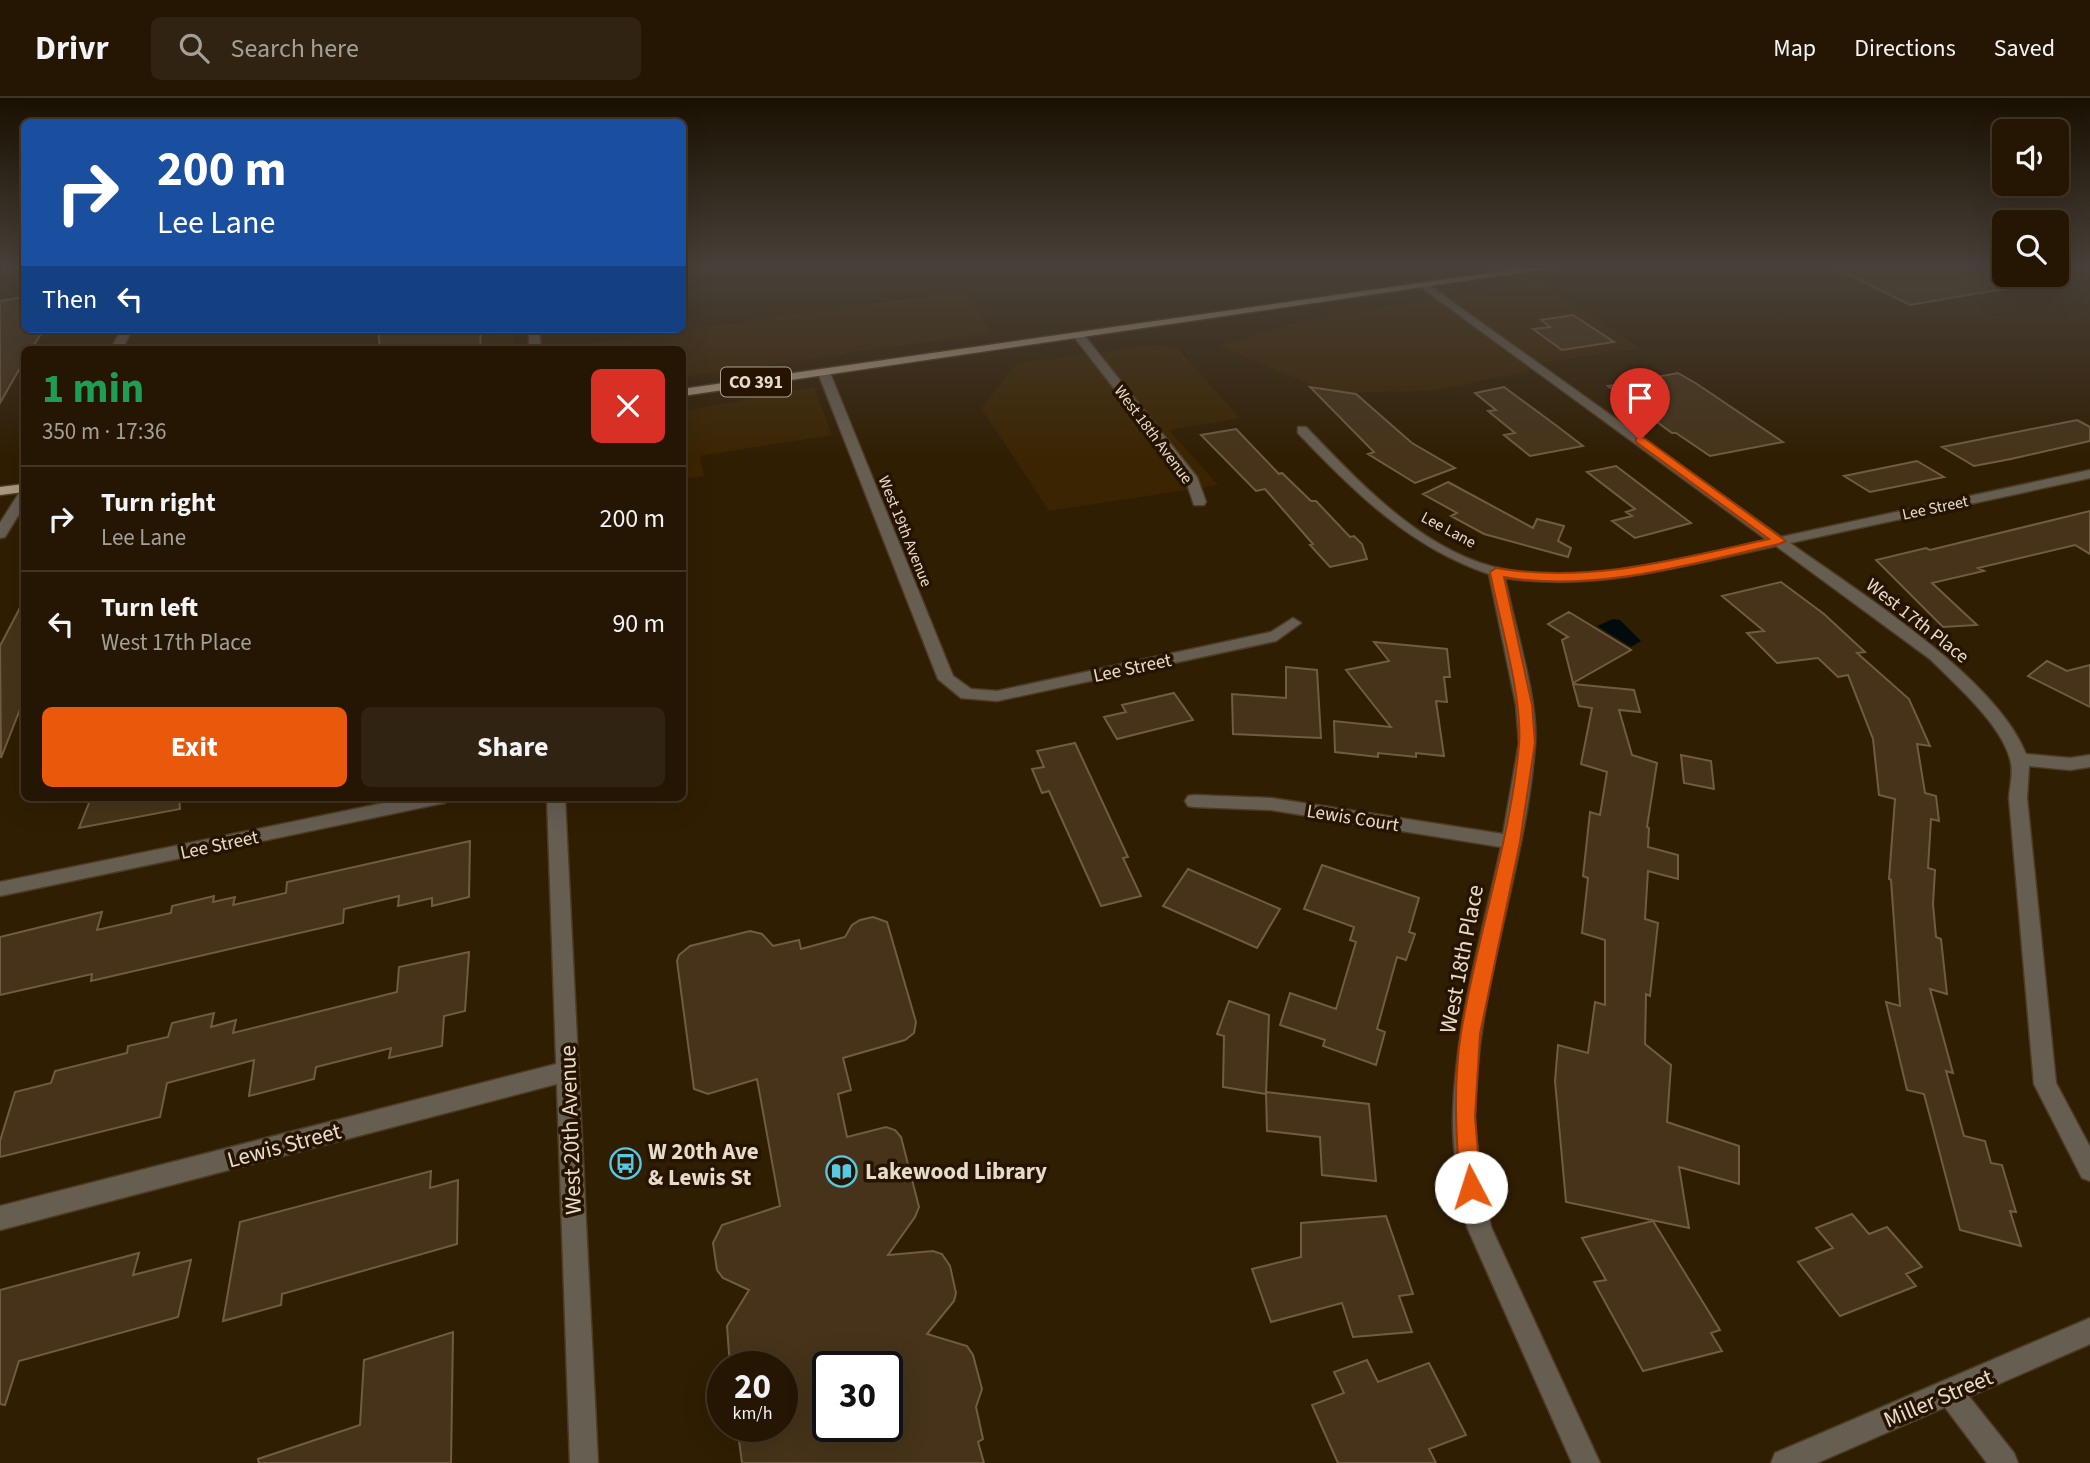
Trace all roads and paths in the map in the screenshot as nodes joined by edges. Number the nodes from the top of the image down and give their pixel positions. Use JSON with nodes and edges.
{"nodes":[{"id":1,"x":1116,"y":331,"type":"edge"},
{"id":2,"x":1488,"y":331,"type":"edge"},
{"id":3,"x":1079,"y":336,"type":"junction"},
{"id":4,"x":824,"y":373,"type":"junction"},
{"id":5,"x":686,"y":392,"type":"edge"},
{"id":6,"x":1302,"y":430,"type":"dead end"},
{"id":7,"x":2090,"y":474,"type":"edge"},
{"id":8,"x":21,"y":488,"type":"edge"},
{"id":9,"x":0,"y":491,"type":"edge"},
{"id":10,"x":21,"y":501,"type":"edge"},
{"id":11,"x":1199,"y":502,"type":"dead end"},
{"id":12,"x":0,"y":534,"type":"edge"},
{"id":13,"x":1779,"y":541,"type":"junction"},
{"id":14,"x":1496,"y":572,"type":"junction"},
{"id":15,"x":1293,"y":623,"type":"dead end"},
{"id":16,"x":967,"y":694,"type":"joint"},
{"id":17,"x":2019,"y":759,"type":"junction"},
{"id":18,"x":2090,"y":761,"type":"edge"},
{"id":19,"x":425,"y":801,"type":"edge"},
{"id":20,"x":556,"y":801,"type":"edge"},
{"id":21,"x":1194,"y":802,"type":"dead end"},
{"id":22,"x":1511,"y":842,"type":"junction"},
{"id":23,"x":0,"y":889,"type":"edge"},
{"id":24,"x":568,"y":1071,"type":"junction"},
{"id":25,"x":2090,"y":1170,"type":"edge"},
{"id":26,"x":0,"y":1218,"type":"edge"},
{"id":27,"x":2090,"y":1331,"type":"edge"},
{"id":28,"x":1950,"y":1393,"type":"junction"},
{"id":29,"x":584,"y":1463,"type":"edge"},
{"id":30,"x":1586,"y":1463,"type":"edge"},
{"id":31,"x":1785,"y":1463,"type":"edge"},
{"id":32,"x":2004,"y":1463,"type":"edge"}],
"edges":[{"from":1,"to":3,"type":"main road","number":"CO 391"},
{"from":2,"to":13,"type":"street","name":"West 17th Place"},
{"from":3,"to":4,"type":"main road","number":"CO 391"},
{"from":3,"to":11,"type":"street","name":"West 18th Avenue"},
{"from":4,"to":5,"type":"main road","number":"CO 391"},
{"from":4,"to":16,"type":"street","name":"West 19th Avenue"},
{"from":6,"to":14,"type":"street","name":"Lee Lane"},
{"from":7,"to":13,"type":"street","name":"Lee Street"},
{"from":8,"to":9,"type":"main road"},
{"from":10,"to":12,"type":"street"},
{"from":13,"to":14,"type":"street","name":"Lee Lane"},
{"from":13,"to":17,"type":"street","name":"West 17th Place"},
{"from":14,"to":22,"type":"street","name":"West 18th Place"},
{"from":15,"to":16,"type":"street","name":"Lee Street"},
{"from":17,"to":18,"type":"street"},
{"from":17,"to":25,"type":"street"},
{"from":19,"to":23,"type":"street","name":"Lee Street"},
{"from":20,"to":24,"type":"street","name":"West 20th Avenue"},
{"from":21,"to":22,"type":"street","name":"Lewis Court"},
{"from":22,"to":30,"type":"street","name":"West 18th Place"},
{"from":24,"to":26,"type":"street","name":"Lewis Street"},
{"from":24,"to":29,"type":"street","name":"West 20th Avenue"},
{"from":27,"to":28,"type":"street","name":"Miller Street"},
{"from":28,"to":31,"type":"street","name":"Miller Street"},
{"from":28,"to":32,"type":"street"}]}
